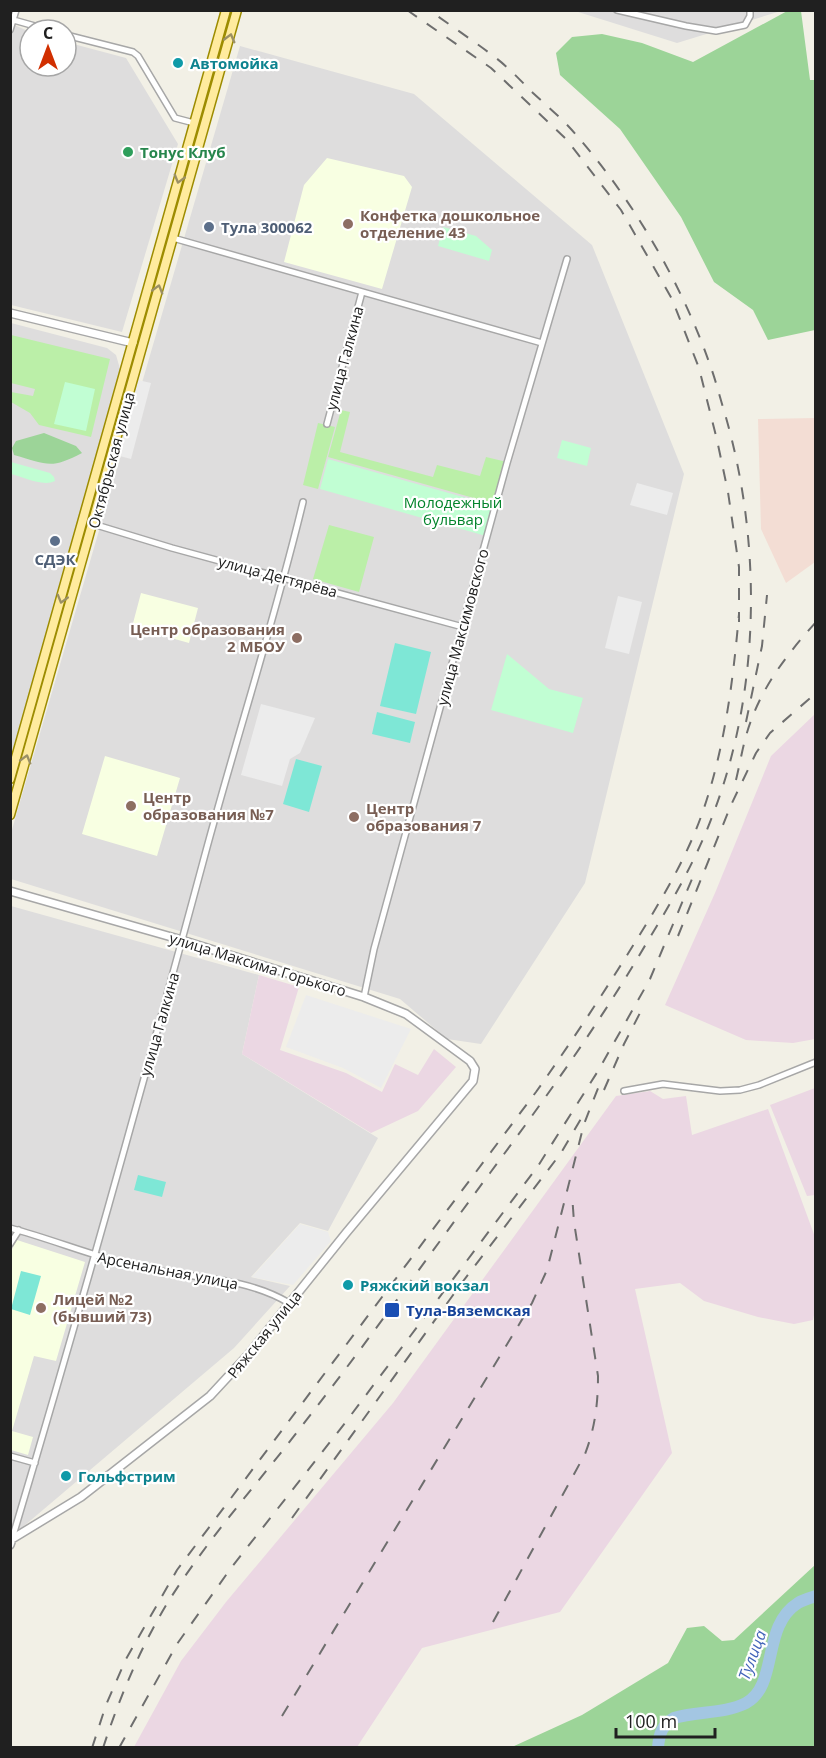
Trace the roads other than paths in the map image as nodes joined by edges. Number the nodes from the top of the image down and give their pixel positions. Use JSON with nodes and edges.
{"nodes":[{"id":1,"x":16,"y":10,"type":"edge"},
{"id":2,"x":226,"y":10,"type":"edge"},
{"id":3,"x":237,"y":10,"type":"edge"},
{"id":4,"x":617,"y":10,"type":"edge"},
{"id":5,"x":750,"y":10,"type":"edge"},
{"id":6,"x":12,"y":20,"type":"edge"},
{"id":7,"x":10,"y":30,"type":"edge"},
{"id":8,"x":78,"y":38,"type":"edge"},
{"id":9,"x":194,"y":123,"type":"junction"},
{"id":10,"x":172,"y":238,"type":"junction"},
{"id":11,"x":567,"y":259,"type":"dead end"},
{"id":12,"x":362,"y":292,"type":"junction"},
{"id":13,"x":10,"y":313,"type":"edge"},
{"id":14,"x":542,"y":343,"type":"junction"},
{"id":15,"x":138,"y":345,"type":"junction"},
{"id":16,"x":133,"y":362,"type":"junction"},
{"id":17,"x":327,"y":424,"type":"dead end"},
{"id":18,"x":303,"y":502,"type":"dead end"},
{"id":19,"x":93,"y":524,"type":"junction"},
{"id":20,"x":285,"y":578,"type":"junction"},
{"id":21,"x":463,"y":627,"type":"junction"},
{"id":22,"x":10,"y":779,"type":"edge"},
{"id":23,"x":10,"y":815,"type":"edge"},
{"id":24,"x":10,"y":891,"type":"edge"},
{"id":25,"x":183,"y":941,"type":"junction"},
{"id":26,"x":364,"y":997,"type":"junction"},
{"id":27,"x":816,"y":1062,"type":"edge"},
{"id":28,"x":473,"y":1081,"type":"joint"},
{"id":29,"x":624,"y":1090,"type":"dead end"},
{"id":30,"x":10,"y":1228,"type":"edge"},
{"id":31,"x":19,"y":1230,"type":"junction"},
{"id":32,"x":10,"y":1244,"type":"edge"},
{"id":33,"x":96,"y":1256,"type":"junction"},
{"id":34,"x":289,"y":1303,"type":"junction"},
{"id":35,"x":10,"y":1456,"type":"edge"},
{"id":36,"x":35,"y":1463,"type":"junction"},
{"id":37,"x":11,"y":1542,"type":"edge"}],
"edges":[{"from":1,"to":6,"type":"street"},
{"from":2,"to":9,"type":"main road","name":"Октябрьская улица"},
{"from":10,"to":3,"type":"main road","name":"Октябрьская улица","one_way":true},
{"from":4,"to":5,"type":"street"},
{"from":6,"to":7,"type":"street"},
{"from":8,"to":9,"type":"street"},
{"from":9,"to":15,"type":"main road","name":"Октябрьская улица","one_way":true},
{"from":10,"to":12,"type":"street"},
{"from":15,"to":10,"type":"main road","name":"Октябрьская улица","one_way":true},
{"from":11,"to":14,"type":"street","name":"улица Максимовского"},
{"from":12,"to":14,"type":"street"},
{"from":12,"to":17,"type":"street","name":"улица Галкина"},
{"from":13,"to":15,"type":"street"},
{"from":14,"to":21,"type":"street","name":"улица Максимовского"},
{"from":15,"to":16,"type":"main road","name":"Октябрьская улица"},
{"from":16,"to":19,"type":"main road","name":"Октябрьская улица"},
{"from":16,"to":22,"type":"main road","name":"Октябрьская улица","one_way":true},
{"from":18,"to":20,"type":"street","name":"улица Галкина"},
{"from":19,"to":20,"type":"street","name":"улица Дегтярёва"},
{"from":23,"to":19,"type":"main road","name":"Октябрьская улица","one_way":true},
{"from":20,"to":21,"type":"street","name":"улица Дегтярёва"},
{"from":20,"to":25,"type":"street","name":"улица Галкина"},
{"from":21,"to":26,"type":"street","name":"улица Максимовского"},
{"from":24,"to":25,"type":"street","name":"улица Максима Горького"},
{"from":25,"to":26,"type":"street","name":"улица Максима Горького"},
{"from":25,"to":33,"type":"street","name":"улица Галкина"},
{"from":26,"to":28,"type":"street","name":"улица Максима Горького"},
{"from":27,"to":29,"type":"street"},
{"from":28,"to":34,"type":"street","name":"Ряжская улица"},
{"from":30,"to":31,"type":"street","name":"Арсенальная улица"},
{"from":31,"to":32,"type":"street"},
{"from":31,"to":33,"type":"street","name":"Арсенальная улица"},
{"from":33,"to":34,"type":"street","name":"Арсенальная улица"},
{"from":33,"to":36,"type":"street","name":"улица Галкина"},
{"from":34,"to":37,"type":"street","name":"Ряжская улица"},
{"from":35,"to":36,"type":"street"},
{"from":36,"to":37,"type":"street","name":"улица Галкина"}]}
